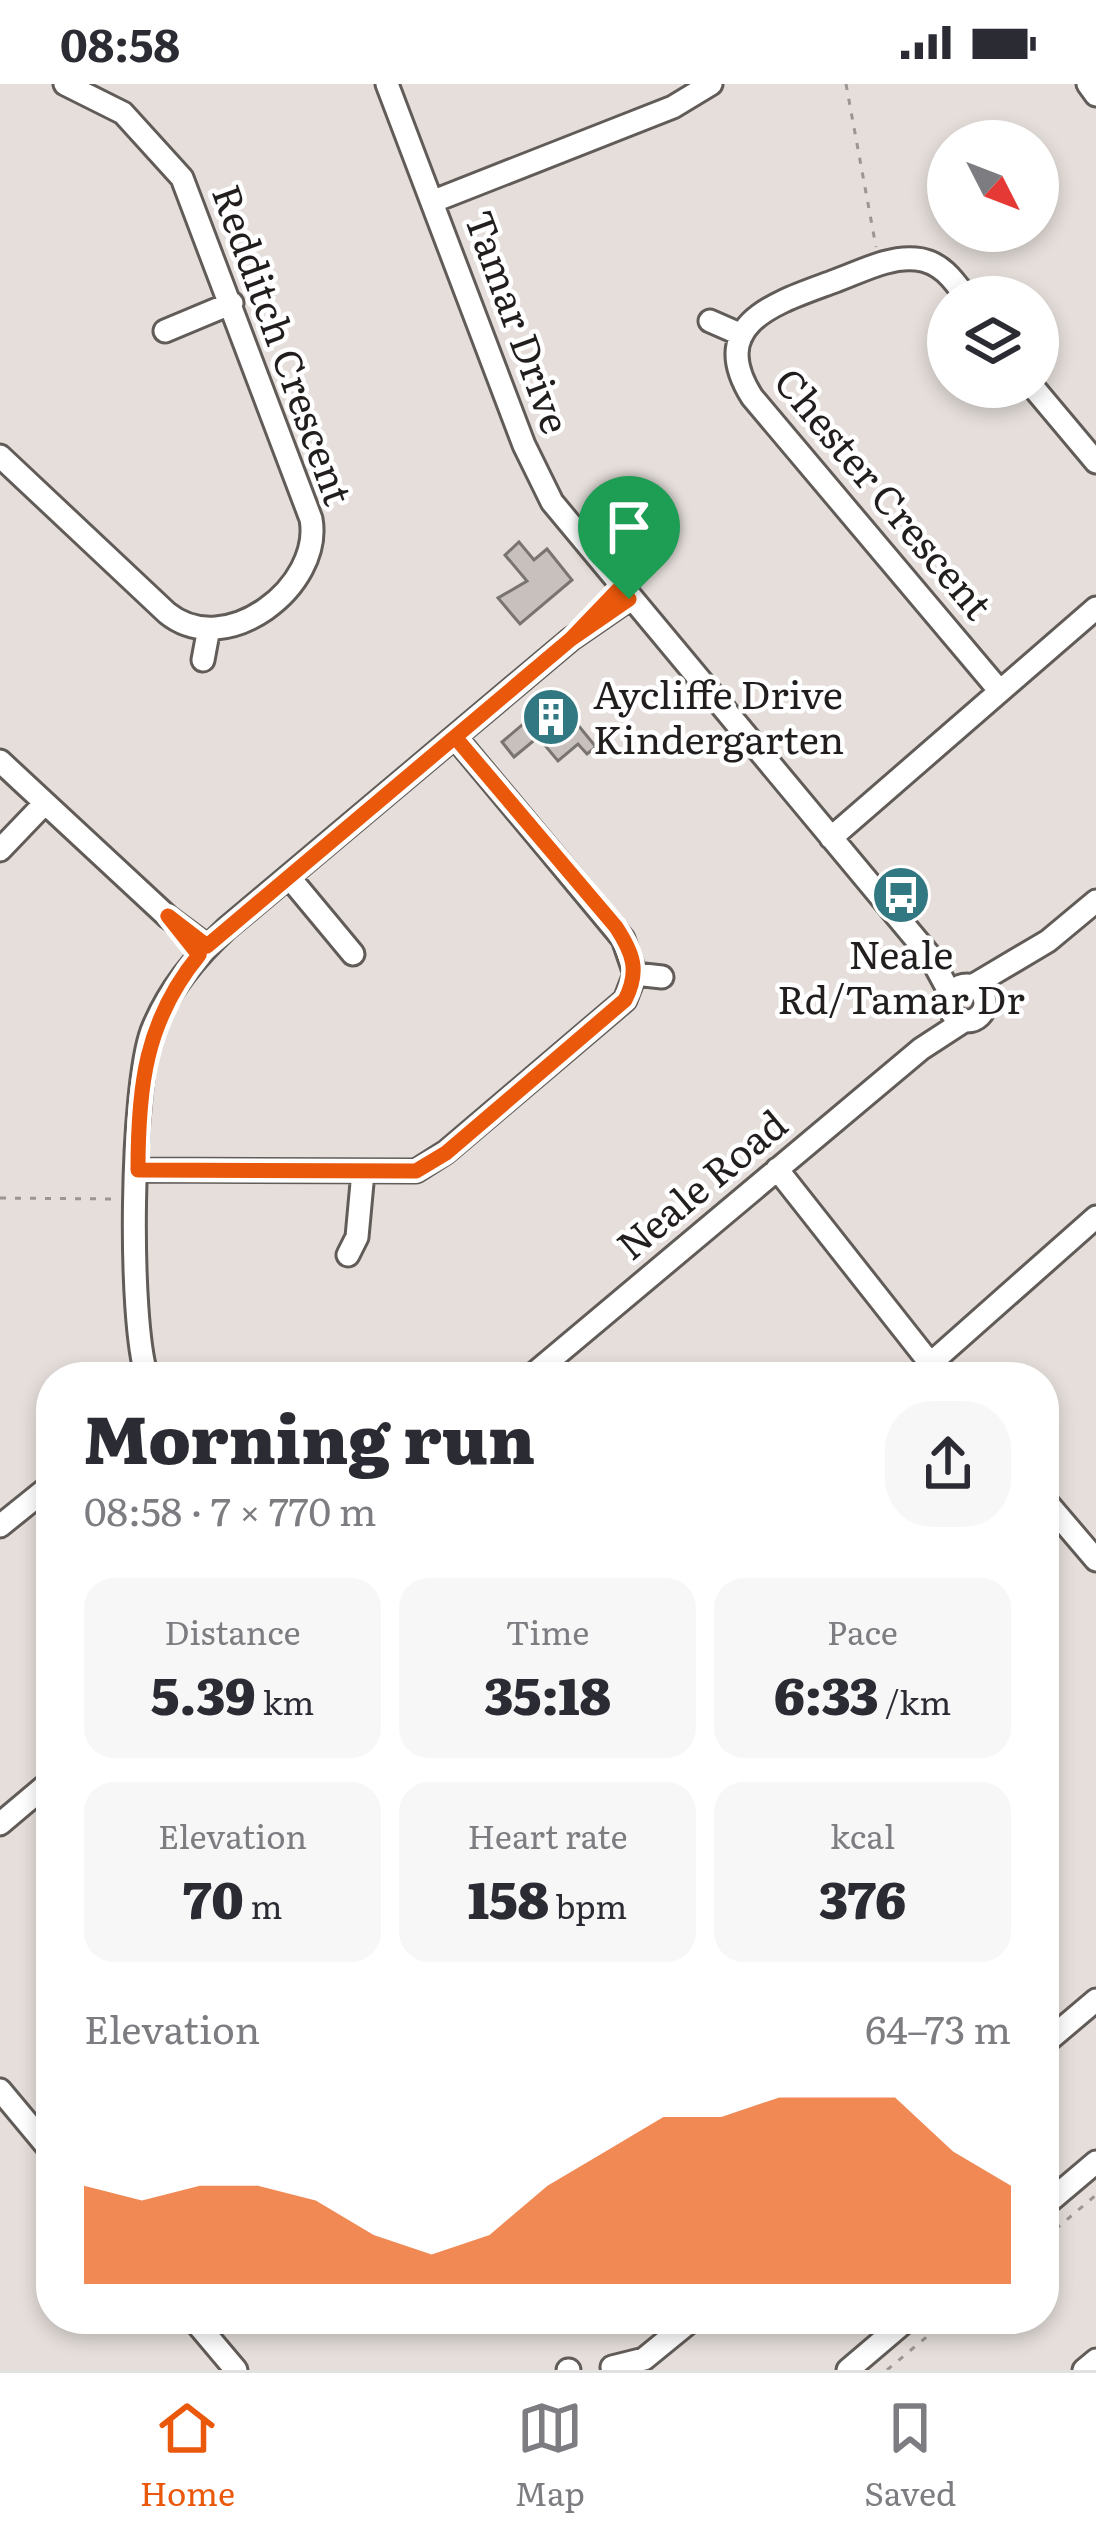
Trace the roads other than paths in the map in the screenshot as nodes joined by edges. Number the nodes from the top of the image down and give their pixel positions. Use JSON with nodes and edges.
{"nodes":[{"id":1,"x":65,"y":84,"type":"edge"},
{"id":2,"x":387,"y":84,"type":"edge"},
{"id":3,"x":711,"y":84,"type":"edge"},
{"id":4,"x":1088,"y":84,"type":"edge"},
{"id":5,"x":1096,"y":95,"type":"edge"},
{"id":6,"x":432,"y":196,"type":"junction"},
{"id":7,"x":950,"y":276,"type":"edge"},
{"id":8,"x":232,"y":303,"type":"junction"},
{"id":9,"x":710,"y":321,"type":"dead end"},
{"id":10,"x":164,"y":331,"type":"dead end"},
{"id":11,"x":742,"y":335,"type":"junction"},
{"id":12,"x":1051,"y":408,"type":"edge"},
{"id":13,"x":0,"y":456,"type":"edge"},
{"id":14,"x":1096,"y":462,"type":"edge"},
{"id":15,"x":624,"y":593,"type":"junction"},
{"id":16,"x":1096,"y":608,"type":"edge"},
{"id":17,"x":208,"y":632,"type":"junction"},
{"id":18,"x":202,"y":660,"type":"dead end"},
{"id":19,"x":999,"y":690,"type":"junction"},
{"id":20,"x":455,"y":737,"type":"junction"},
{"id":21,"x":0,"y":760,"type":"edge"},
{"id":22,"x":45,"y":803,"type":"junction"},
{"id":23,"x":828,"y":834,"type":"junction"},
{"id":24,"x":0,"y":850,"type":"edge"},
{"id":25,"x":289,"y":878,"type":"junction"},
{"id":26,"x":1096,"y":901,"type":"edge"},
{"id":27,"x":203,"y":951,"type":"junction"},
{"id":28,"x":353,"y":954,"type":"dead end"},
{"id":29,"x":635,"y":974,"type":"junction"},
{"id":30,"x":662,"y":977,"type":"dead end"},
{"id":31,"x":965,"y":999,"type":"junction"},
{"id":32,"x":138,"y":1170,"type":"junction"},
{"id":33,"x":363,"y":1172,"type":"junction"},
{"id":34,"x":772,"y":1174,"type":"junction"},
{"id":35,"x":1093,"y":1227,"type":"edge"},
{"id":36,"x":348,"y":1256,"type":"dead end"},
{"id":37,"x":144,"y":1362,"type":"edge"},
{"id":38,"x":548,"y":1362,"type":"edge"},
{"id":39,"x":929,"y":1362,"type":"edge"},
{"id":40,"x":945,"y":1362,"type":"edge"},
{"id":41,"x":36,"y":1497,"type":"edge"},
{"id":42,"x":1059,"y":1516,"type":"edge"},
{"id":43,"x":0,"y":1526,"type":"edge"},
{"id":44,"x":1096,"y":1560,"type":"edge"},
{"id":45,"x":36,"y":1794,"type":"edge"},
{"id":46,"x":0,"y":1824,"type":"edge"},
{"id":47,"x":1096,"y":2000,"type":"edge"},
{"id":48,"x":1059,"y":2031,"type":"edge"},
{"id":49,"x":0,"y":2090,"type":"edge"},
{"id":50,"x":36,"y":2125,"type":"edge"},
{"id":51,"x":1096,"y":2162,"type":"edge"},
{"id":52,"x":1059,"y":2193,"type":"edge"},
{"id":53,"x":206,"y":2334,"type":"edge"},
{"id":54,"x":675,"y":2334,"type":"edge"},
{"id":55,"x":892,"y":2334,"type":"edge"},
{"id":56,"x":1096,"y":2360,"type":"edge"},
{"id":57,"x":612,"y":2367,"type":"dead end"},
{"id":58,"x":236,"y":2370,"type":"edge"},
{"id":59,"x":848,"y":2370,"type":"edge"},
{"id":60,"x":1084,"y":2370,"type":"edge"}],
"edges":[{"from":1,"to":8,"type":"street","name":"Redditch Crescent"},
{"from":2,"to":6,"type":"street","name":"Tamar Drive"},
{"from":3,"to":6,"type":"street"},
{"from":4,"to":5,"type":"street"},
{"from":6,"to":15,"type":"street","name":"Tamar Drive"},
{"from":7,"to":11,"type":"street","name":"Chester Crescent"},
{"from":8,"to":10,"type":"street"},
{"from":8,"to":17,"type":"street","name":"Redditch Crescent"},
{"from":9,"to":11,"type":"street","name":"Chester Crescent"},
{"from":11,"to":19,"type":"street","name":"Chester Crescent"},
{"from":12,"to":14,"type":"street"},
{"from":13,"to":17,"type":"street"},
{"from":15,"to":20,"type":"street"},
{"from":15,"to":23,"type":"street","name":"Tamar Drive"},
{"from":16,"to":19,"type":"street"},
{"from":17,"to":18,"type":"street"},
{"from":19,"to":23,"type":"street"},
{"from":20,"to":25,"type":"street"},
{"from":20,"to":29,"type":"street"},
{"from":21,"to":22,"type":"street"},
{"from":22,"to":24,"type":"street"},
{"from":22,"to":27,"type":"street"},
{"from":23,"to":31,"type":"street","name":"Tamar Drive"},
{"from":25,"to":27,"type":"street"},
{"from":25,"to":28,"type":"street"},
{"from":26,"to":31,"type":"street","name":"Neale Road"},
{"from":27,"to":32,"type":"street"},
{"from":29,"to":30,"type":"street"},
{"from":29,"to":33,"type":"street"},
{"from":31,"to":34,"type":"street","name":"Neale Road"},
{"from":32,"to":33,"type":"street"},
{"from":32,"to":37,"type":"street"},
{"from":33,"to":36,"type":"street"},
{"from":34,"to":38,"type":"street","name":"Neale Road"},
{"from":34,"to":39,"type":"street"},
{"from":35,"to":40,"type":"street"},
{"from":41,"to":43,"type":"street"},
{"from":42,"to":44,"type":"street"},
{"from":45,"to":46,"type":"street"},
{"from":47,"to":48,"type":"street"},
{"from":49,"to":50,"type":"street"},
{"from":51,"to":52,"type":"street"},
{"from":53,"to":58,"type":"street"},
{"from":54,"to":57,"type":"street"},
{"from":55,"to":59,"type":"street"},
{"from":56,"to":60,"type":"street"}]}
